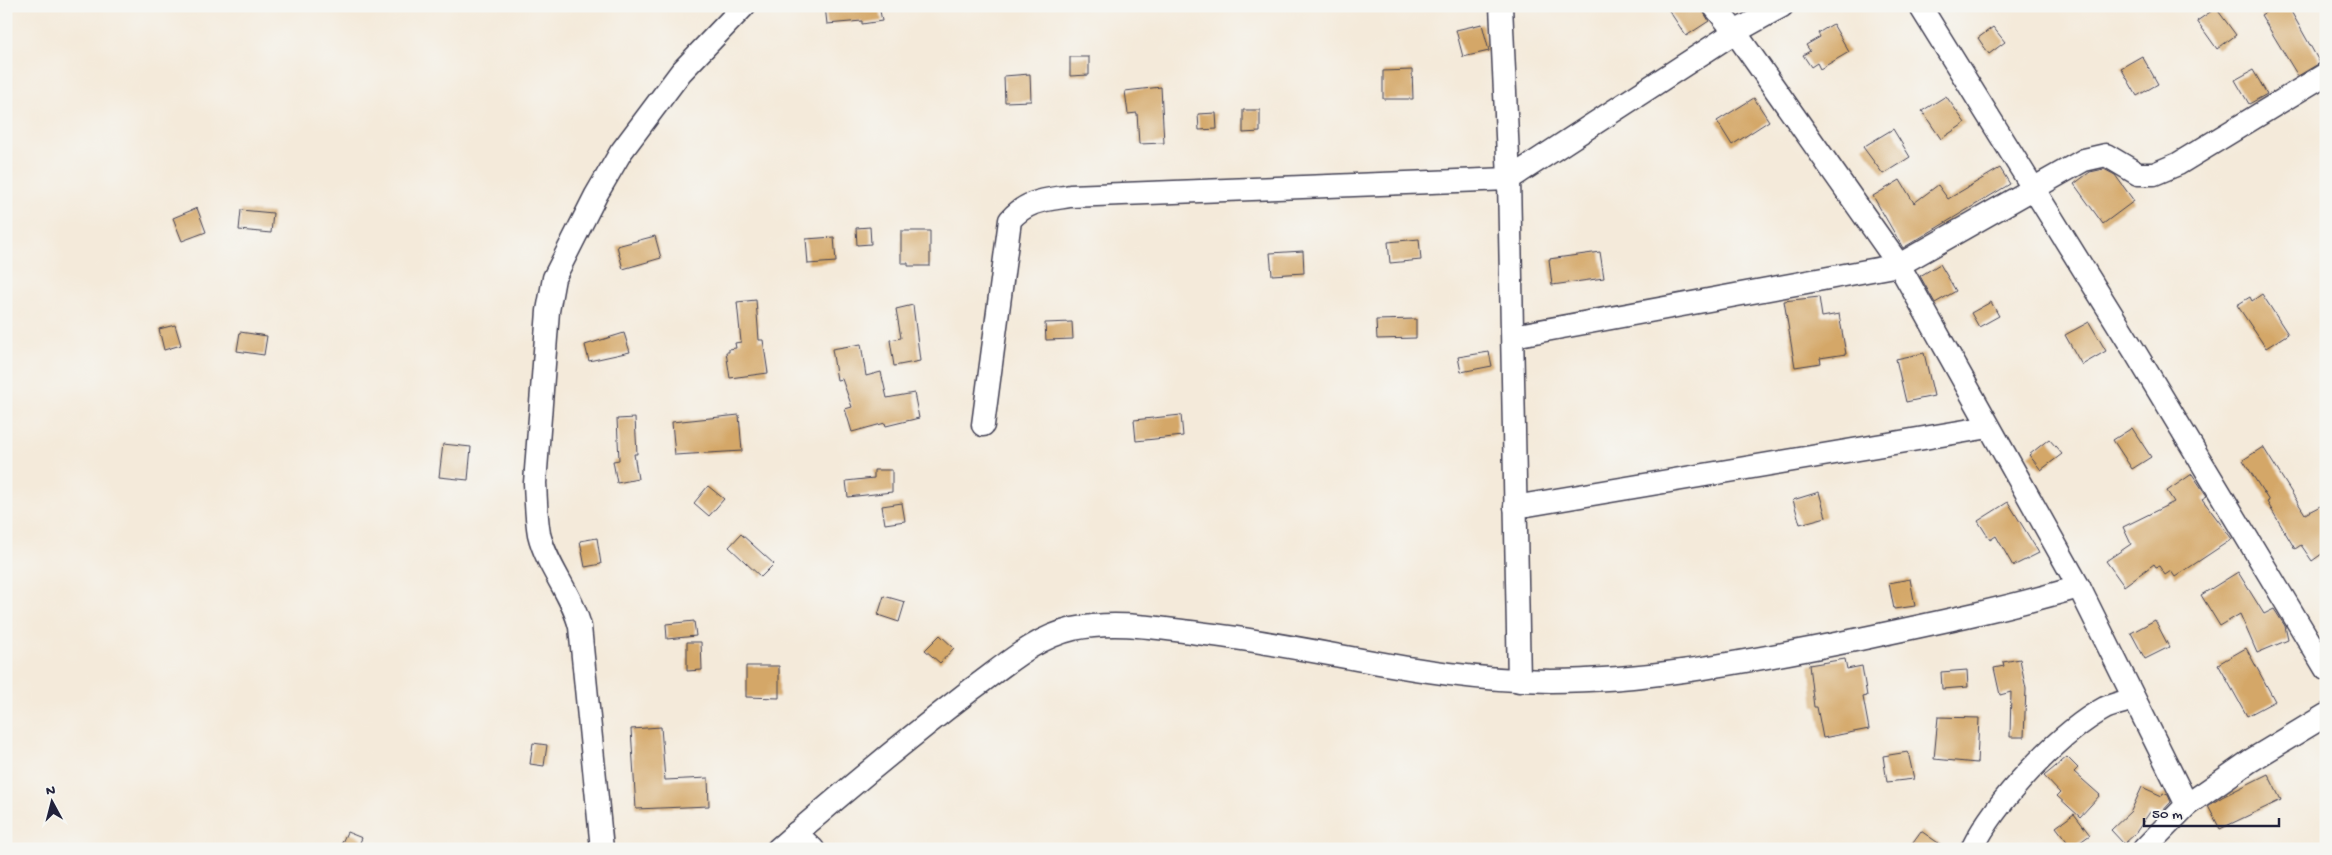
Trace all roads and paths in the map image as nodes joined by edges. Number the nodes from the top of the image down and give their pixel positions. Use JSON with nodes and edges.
{"nodes":[{"id":1,"x":744,"y":6,"type":"edge"},
{"id":2,"x":1501,"y":6,"type":"edge"},
{"id":3,"x":1714,"y":6,"type":"edge"},
{"id":4,"x":1782,"y":6,"type":"edge"},
{"id":5,"x":1920,"y":6,"type":"edge"},
{"id":6,"x":1735,"y":32,"type":"junction"},
{"id":7,"x":2326,"y":74,"type":"edge"},
{"id":8,"x":1509,"y":179,"type":"junction"},
{"id":9,"x":2033,"y":188,"type":"junction"},
{"id":10,"x":1899,"y":265,"type":"junction"},
{"id":11,"x":1513,"y":336,"type":"junction"},
{"id":12,"x":983,"y":425,"type":"dead end"},
{"id":13,"x":1989,"y":427,"type":"junction"},
{"id":14,"x":1514,"y":507,"type":"junction"},
{"id":15,"x":2079,"y":588,"type":"junction"},
{"id":16,"x":2326,"y":669,"type":"edge"},
{"id":17,"x":1519,"y":681,"type":"junction"},
{"id":18,"x":2134,"y":699,"type":"junction"},
{"id":19,"x":2326,"y":715,"type":"edge"},
{"id":20,"x":2187,"y":805,"type":"junction"},
{"id":21,"x":796,"y":833,"type":"junction"},
{"id":22,"x":602,"y":849,"type":"edge"},
{"id":23,"x":778,"y":849,"type":"edge"},
{"id":24,"x":812,"y":849,"type":"edge"},
{"id":25,"x":1972,"y":849,"type":"edge"},
{"id":26,"x":2144,"y":849,"type":"edge"}],
"edges":[{"from":1,"to":22,"type":"street"},
{"from":2,"to":8,"type":"street"},
{"from":3,"to":6,"type":"street"},
{"from":4,"to":6,"type":"street"},
{"from":5,"to":9,"type":"street"},
{"from":6,"to":8,"type":"street"},
{"from":6,"to":10,"type":"street"},
{"from":7,"to":9,"type":"street"},
{"from":8,"to":11,"type":"street"},
{"from":8,"to":12,"type":"street"},
{"from":9,"to":10,"type":"street"},
{"from":9,"to":16,"type":"street"},
{"from":10,"to":11,"type":"street"},
{"from":10,"to":13,"type":"street"},
{"from":11,"to":14,"type":"street"},
{"from":13,"to":14,"type":"street"},
{"from":13,"to":15,"type":"street"},
{"from":14,"to":17,"type":"street"},
{"from":15,"to":17,"type":"street"},
{"from":15,"to":18,"type":"street"},
{"from":17,"to":21,"type":"street"},
{"from":18,"to":20,"type":"street"},
{"from":18,"to":25,"type":"street"},
{"from":19,"to":20,"type":"street"},
{"from":20,"to":26,"type":"street"},
{"from":21,"to":23,"type":"street"},
{"from":21,"to":24,"type":"street"}]}
